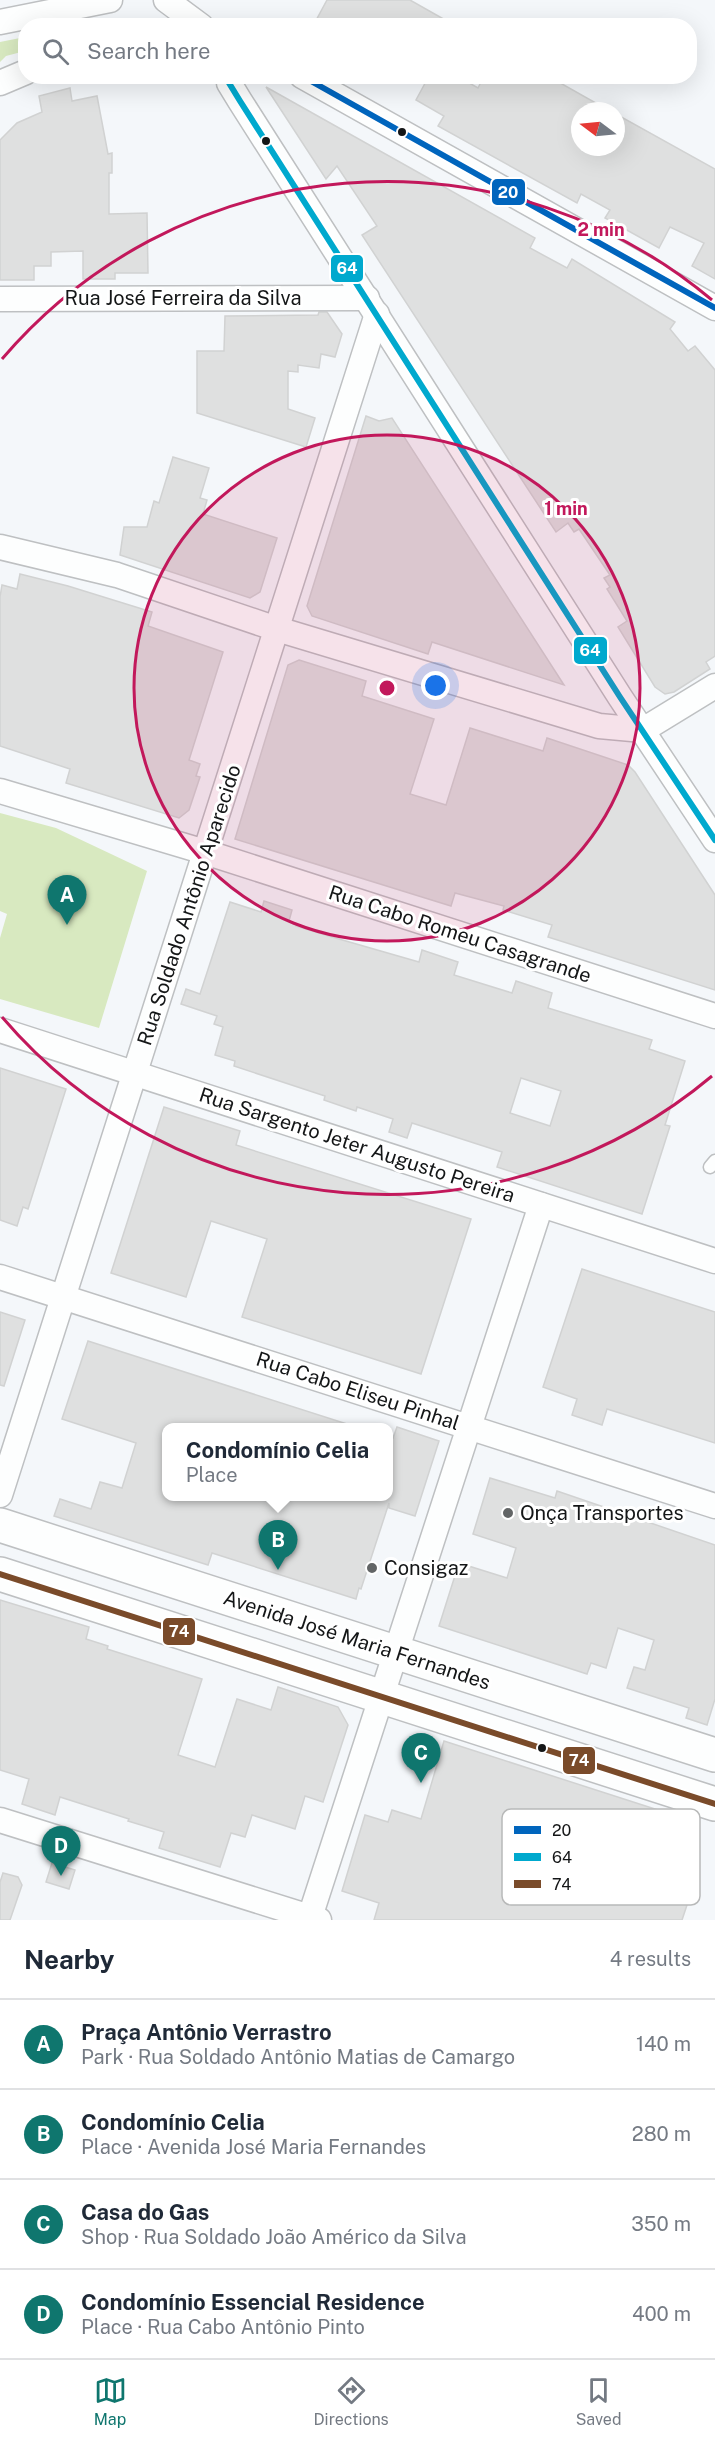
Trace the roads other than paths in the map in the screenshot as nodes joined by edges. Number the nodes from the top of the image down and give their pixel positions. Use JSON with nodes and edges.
{"nodes":[{"id":1,"x":110,"y":0,"type":"edge"},
{"id":2,"x":166,"y":0,"type":"edge"},
{"id":3,"x":54,"y":6,"type":"edge"},
{"id":4,"x":188,"y":18,"type":"edge"},
{"id":5,"x":0,"y":21,"type":"edge"},
{"id":6,"x":18,"y":75,"type":"edge"},
{"id":7,"x":0,"y":83,"type":"edge"},
{"id":8,"x":229,"y":84,"type":"edge"},
{"id":9,"x":316,"y":84,"type":"edge"},
{"id":10,"x":0,"y":299,"type":"edge"},
{"id":11,"x":372,"y":306,"type":"junction"},
{"id":12,"x":715,"y":308,"type":"edge"},
{"id":13,"x":0,"y":547,"type":"edge"},
{"id":14,"x":277,"y":629,"type":"junction"},
{"id":15,"x":715,"y":686,"type":"edge"},
{"id":16,"x":643,"y":730,"type":"junction"},
{"id":17,"x":0,"y":791,"type":"edge"},
{"id":18,"x":715,"y":840,"type":"edge"},
{"id":19,"x":206,"y":852,"type":"junction"},
{"id":20,"x":715,"y":1016,"type":"edge"},
{"id":21,"x":0,"y":1030,"type":"edge"},
{"id":22,"x":135,"y":1073,"type":"junction"},
{"id":23,"x":541,"y":1205,"type":"junction"},
{"id":24,"x":715,"y":1261,"type":"edge"},
{"id":25,"x":0,"y":1277,"type":"edge"},
{"id":26,"x":63,"y":1296,"type":"junction"},
{"id":27,"x":469,"y":1426,"type":"junction"},
{"id":28,"x":0,"y":1495,"type":"edge"},
{"id":29,"x":715,"y":1506,"type":"edge"},
{"id":30,"x":0,"y":1525,"type":"edge"},
{"id":31,"x":0,"y":1574,"type":"edge"},
{"id":32,"x":396,"y":1652,"type":"junction"},
{"id":33,"x":381,"y":1697,"type":"junction"},
{"id":34,"x":715,"y":1755,"type":"edge"},
{"id":35,"x":715,"y":1804,"type":"edge"},
{"id":36,"x":0,"y":1820,"type":"edge"},
{"id":37,"x":313,"y":1919,"type":"edge"}],
"edges":[{"from":1,"to":3,"type":"street"},
{"from":2,"to":4,"type":"street"},
{"from":3,"to":5,"type":"street"},
{"from":6,"to":7,"type":"street"},
{"from":8,"to":11,"type":"street"},
{"from":9,"to":12,"type":"street"},
{"from":10,"to":11,"type":"street","name":"Rua José Ferreira da Silva"},
{"from":11,"to":14,"type":"street","name":"Rua Soldado Antônio Aparecido"},
{"from":11,"to":16,"type":"street"},
{"from":13,"to":14,"type":"street"},
{"from":14,"to":16,"type":"street"},
{"from":14,"to":19,"type":"street","name":"Rua Soldado Antônio Aparecido"},
{"from":15,"to":16,"type":"street"},
{"from":16,"to":18,"type":"street"},
{"from":17,"to":19,"type":"street","name":"Rua Cabo Romeu Casagrande"},
{"from":19,"to":20,"type":"street","name":"Rua Cabo Romeu Casagrande"},
{"from":19,"to":22,"type":"street","name":"Rua Soldado Antônio Aparecido"},
{"from":21,"to":22,"type":"street","name":"Rua Sargento Jeter Augusto Pereira"},
{"from":22,"to":23,"type":"street","name":"Rua Sargento Jeter Augusto Pereira"},
{"from":22,"to":26,"type":"street","name":"Rua Soldado Antônio Aparecido"},
{"from":23,"to":24,"type":"street","name":"Rua Sargento Jeter Augusto Pereira"},
{"from":23,"to":27,"type":"street"},
{"from":25,"to":26,"type":"street","name":"Rua Cabo Eliseu Pinhal"},
{"from":26,"to":27,"type":"street","name":"Rua Cabo Eliseu Pinhal"},
{"from":26,"to":28,"type":"street","name":"Rua Soldado Antônio Aparecido"},
{"from":27,"to":29,"type":"street","name":"Rua Cabo Eliseu Pinhal"},
{"from":27,"to":32,"type":"street"},
{"from":30,"to":32,"type":"main road","name":"Avenida José Maria Fernandes"},
{"from":31,"to":33,"type":"main road"},
{"from":32,"to":33,"type":"street"},
{"from":32,"to":34,"type":"main road","name":"Avenida José Maria Fernandes"},
{"from":33,"to":35,"type":"main road"},
{"from":33,"to":37,"type":"street"},
{"from":36,"to":37,"type":"street"}]}
